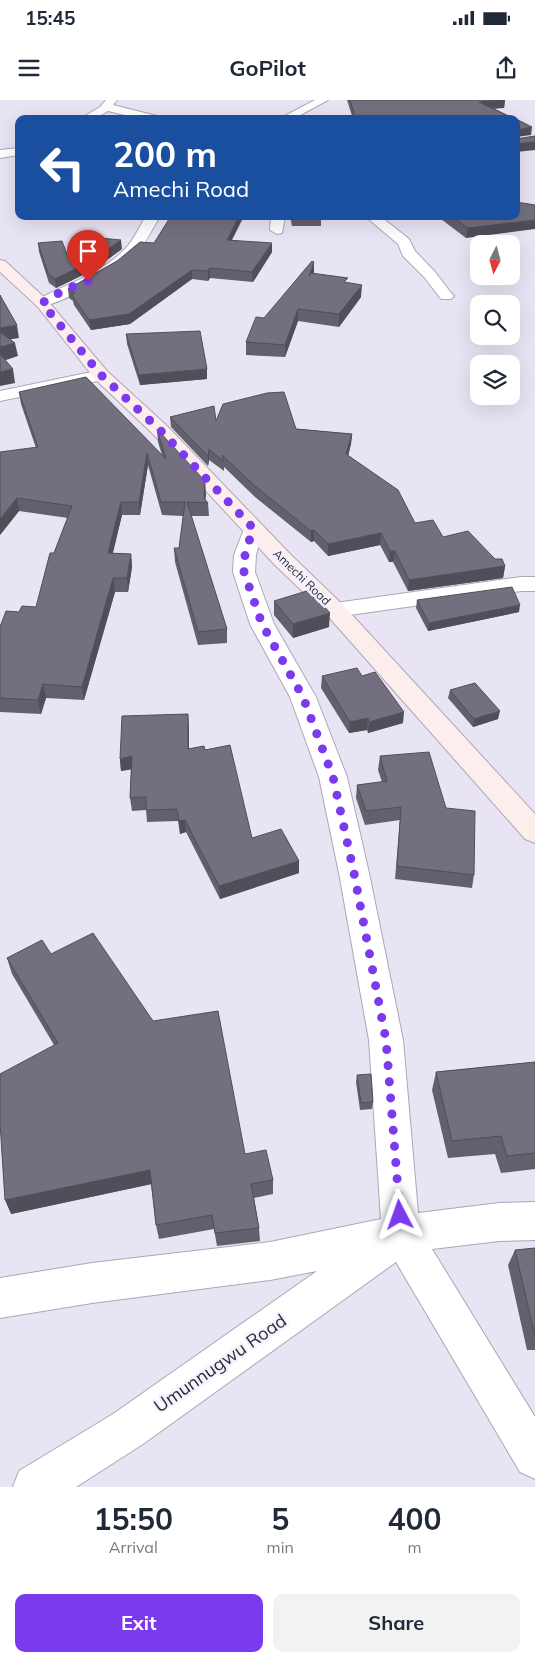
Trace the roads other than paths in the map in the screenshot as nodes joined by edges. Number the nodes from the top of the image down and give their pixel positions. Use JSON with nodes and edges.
{"nodes":[{"id":1,"x":323,"y":100,"type":"edge"},
{"id":2,"x":109,"y":103,"type":"edge"},
{"id":3,"x":92,"y":115,"type":"edge"},
{"id":4,"x":145,"y":115,"type":"edge"},
{"id":5,"x":292,"y":115,"type":"edge"},
{"id":6,"x":15,"y":152,"type":"edge"},
{"id":7,"x":0,"y":154,"type":"edge"},
{"id":8,"x":150,"y":220,"type":"edge"},
{"id":9,"x":376,"y":220,"type":"edge"},
{"id":10,"x":0,"y":264,"type":"edge"},
{"id":11,"x":446,"y":296,"type":"dead end"},
{"id":12,"x":42,"y":303,"type":"junction"},
{"id":13,"x":101,"y":375,"type":"junction"},
{"id":14,"x":0,"y":396,"type":"edge"},
{"id":15,"x":253,"y":528,"type":"junction"},
{"id":16,"x":535,"y":584,"type":"edge"},
{"id":17,"x":335,"y":610,"type":"junction"},
{"id":18,"x":535,"y":832,"type":"edge"},
{"id":19,"x":535,"y":1221,"type":"edge"},
{"id":20,"x":401,"y":1234,"type":"junction"},
{"id":21,"x":0,"y":1298,"type":"edge"},
{"id":22,"x":535,"y":1457,"type":"edge"},
{"id":23,"x":35,"y":1487,"type":"edge"}],
"edges":[{"from":1,"to":5,"type":"street"},
{"from":2,"to":3,"type":"street"},
{"from":2,"to":4,"type":"street"},
{"from":6,"to":7,"type":"street"},
{"from":8,"to":12,"type":"street"},
{"from":9,"to":11,"type":"street"},
{"from":10,"to":12,"type":"main road","name":"Amechi Road"},
{"from":12,"to":13,"type":"main road","name":"Amechi Road"},
{"from":13,"to":14,"type":"street"},
{"from":13,"to":15,"type":"main road","name":"Amechi Road"},
{"from":15,"to":17,"type":"main road","name":"Amechi Road"},
{"from":15,"to":20,"type":"street"},
{"from":16,"to":17,"type":"street"},
{"from":17,"to":18,"type":"main road","name":"Amechi Road"},
{"from":19,"to":20,"type":"street"},
{"from":20,"to":21,"type":"street"},
{"from":20,"to":22,"type":"street"},
{"from":20,"to":23,"type":"street","name":"Umunnugwu Road"}]}
